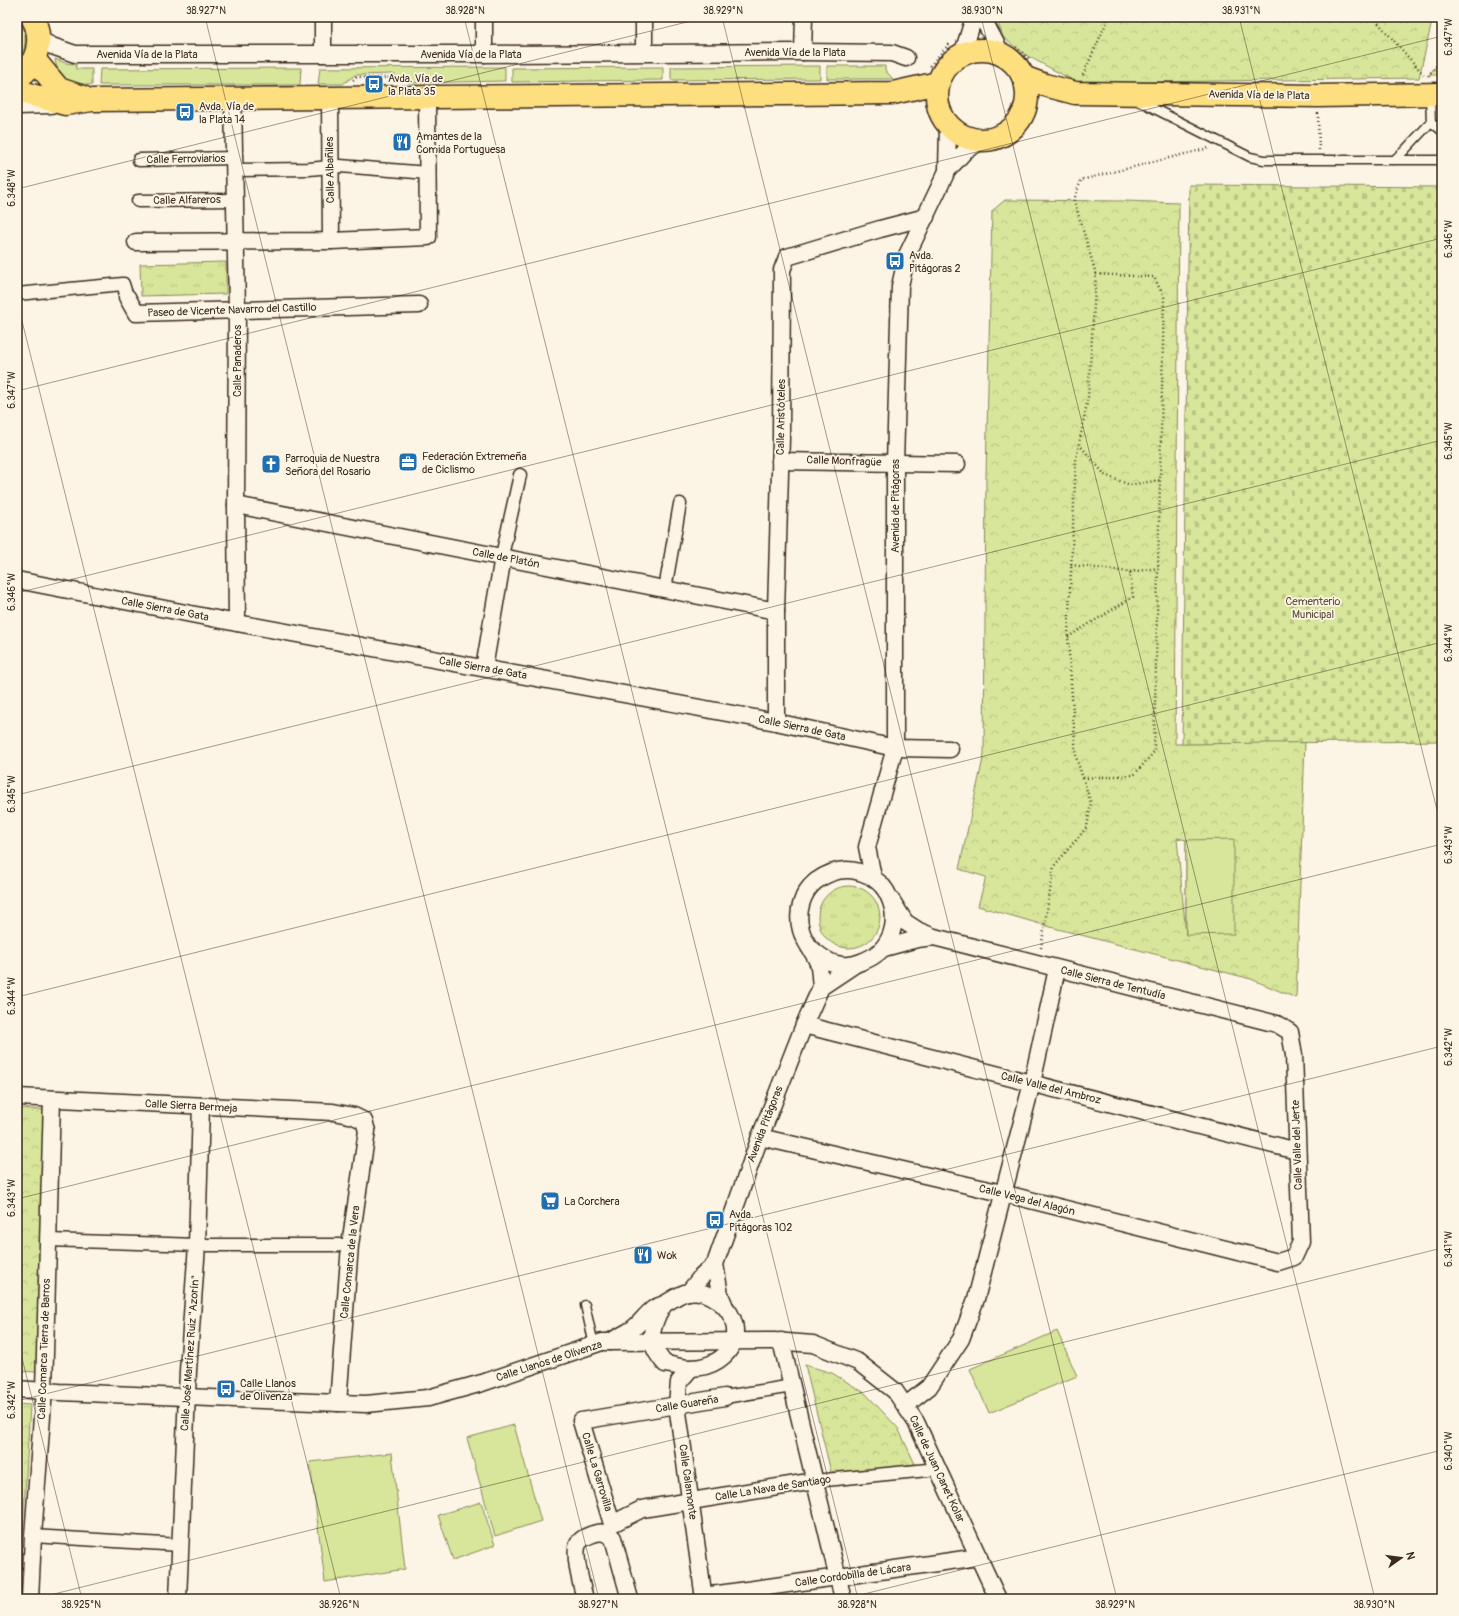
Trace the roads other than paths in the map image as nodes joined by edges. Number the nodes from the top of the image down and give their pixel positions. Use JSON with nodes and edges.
{"nodes":[{"id":1,"x":32,"y":17,"type":"edge"},
{"id":2,"x":322,"y":17,"type":"edge"},
{"id":3,"x":484,"y":17,"type":"edge"},
{"id":4,"x":644,"y":17,"type":"edge"},
{"id":5,"x":804,"y":17,"type":"edge"},
{"id":6,"x":974,"y":17,"type":"edge"},
{"id":7,"x":982,"y":17,"type":"edge"},
{"id":8,"x":36,"y":49,"type":"junction"},
{"id":9,"x":644,"y":52,"type":"junction"},
{"id":10,"x":803,"y":52,"type":"junction"},
{"id":11,"x":322,"y":54,"type":"junction"},
{"id":12,"x":484,"y":54,"type":"junction"},
{"id":13,"x":962,"y":54,"type":"junction"},
{"id":14,"x":1001,"y":54,"type":"junction"},
{"id":15,"x":906,"y":58,"type":"dead end"},
{"id":16,"x":1023,"y":77,"type":"junction"},
{"id":17,"x":17,"y":78,"type":"edge"},
{"id":18,"x":938,"y":83,"type":"junction"},
{"id":19,"x":17,"y":90,"type":"edge"},
{"id":20,"x":893,"y":93,"type":"junction"},
{"id":21,"x":1075,"y":93,"type":"junction"},
{"id":22,"x":1140,"y":94,"type":"junction"},
{"id":23,"x":1436,"y":94,"type":"edge"},
{"id":24,"x":427,"y":97,"type":"junction"},
{"id":25,"x":330,"y":98,"type":"junction"},
{"id":26,"x":233,"y":99,"type":"junction"},
{"id":27,"x":92,"y":100,"type":"junction"},
{"id":28,"x":65,"y":104,"type":"junction"},
{"id":29,"x":17,"y":106,"type":"edge"},
{"id":30,"x":1022,"y":116,"type":"junction"},
{"id":31,"x":944,"y":119,"type":"junction"},
{"id":32,"x":1431,"y":122,"type":"junction"},
{"id":33,"x":1442,"y":131,"type":"edge"},
{"id":34,"x":982,"y":141,"type":"junction"},
{"id":35,"x":139,"y":160,"type":"dead end"},
{"id":36,"x":1394,"y":160,"type":"junction"},
{"id":37,"x":1442,"y":160,"type":"edge"},
{"id":38,"x":234,"y":164,"type":"junction"},
{"id":39,"x":330,"y":166,"type":"junction"},
{"id":40,"x":947,"y":171,"type":"junction"},
{"id":41,"x":428,"y":173,"type":"junction"},
{"id":42,"x":236,"y":200,"type":"junction"},
{"id":43,"x":138,"y":201,"type":"dead end"},
{"id":44,"x":926,"y":217,"type":"junction"},
{"id":45,"x":331,"y":241,"type":"junction"},
{"id":46,"x":136,"y":242,"type":"dead end"},
{"id":47,"x":237,"y":242,"type":"junction"},
{"id":48,"x":17,"y":294,"type":"edge"},
{"id":49,"x":127,"y":297,"type":"joint"},
{"id":50,"x":419,"y":305,"type":"dead end"},
{"id":51,"x":237,"y":310,"type":"junction"},
{"id":52,"x":780,"y":461,"type":"junction"},
{"id":53,"x":895,"y":463,"type":"junction"},
{"id":54,"x":957,"y":464,"type":"dead end"},
{"id":55,"x":520,"y":475,"type":"dead end"},
{"id":56,"x":680,"y":504,"type":"dead end"},
{"id":57,"x":236,"y":506,"type":"junction"},
{"id":58,"x":503,"y":557,"type":"junction"},
{"id":59,"x":17,"y":580,"type":"edge"},
{"id":60,"x":665,"y":589,"type":"junction"},
{"id":61,"x":776,"y":611,"type":"junction"},
{"id":62,"x":237,"y":623,"type":"junction"},
{"id":63,"x":484,"y":668,"type":"junction"},
{"id":64,"x":776,"y":722,"type":"junction"},
{"id":65,"x":895,"y":748,"type":"junction"},
{"id":66,"x":950,"y":749,"type":"dead end"},
{"id":67,"x":867,"y":847,"type":"junction"},
{"id":68,"x":841,"y":870,"type":"junction"},
{"id":69,"x":873,"y":877,"type":"junction"},
{"id":70,"x":892,"y":901,"type":"junction"},
{"id":71,"x":934,"y":937,"type":"junction"},
{"id":72,"x":809,"y":947,"type":"junction"},
{"id":73,"x":884,"y":948,"type":"junction"},
{"id":74,"x":854,"y":965,"type":"junction"},
{"id":75,"x":1057,"y":969,"type":"junction"},
{"id":76,"x":822,"y":987,"type":"junction"},
{"id":77,"x":804,"y":1025,"type":"junction"},
{"id":78,"x":1290,"y":1032,"type":"joint"},
{"id":79,"x":1032,"y":1083,"type":"junction"},
{"id":80,"x":17,"y":1097,"type":"edge"},
{"id":81,"x":52,"y":1099,"type":"junction"},
{"id":82,"x":201,"y":1106,"type":"junction"},
{"id":83,"x":364,"y":1122,"type":"joint"},
{"id":84,"x":760,"y":1137,"type":"junction"},
{"id":85,"x":1298,"y":1151,"type":"junction"},
{"id":86,"x":1002,"y":1193,"type":"junction"},
{"id":87,"x":48,"y":1240,"type":"junction"},
{"id":88,"x":350,"y":1244,"type":"junction"},
{"id":89,"x":197,"y":1245,"type":"junction"},
{"id":90,"x":1294,"y":1257,"type":"joint"},
{"id":91,"x":716,"y":1264,"type":"junction"},
{"id":92,"x":689,"y":1292,"type":"junction"},
{"id":93,"x":724,"y":1304,"type":"junction"},
{"id":94,"x":585,"y":1305,"type":"dead end"},
{"id":95,"x":664,"y":1305,"type":"junction"},
{"id":96,"x":781,"y":1341,"type":"junction"},
{"id":97,"x":610,"y":1342,"type":"junction"},
{"id":98,"x":652,"y":1342,"type":"junction"},
{"id":99,"x":734,"y":1342,"type":"junction"},
{"id":100,"x":594,"y":1344,"type":"junction"},
{"id":101,"x":664,"y":1364,"type":"junction"},
{"id":102,"x":691,"y":1368,"type":"junction"},
{"id":103,"x":679,"y":1382,"type":"junction"},
{"id":104,"x":792,"y":1386,"type":"junction"},
{"id":105,"x":17,"y":1389,"type":"edge"},
{"id":106,"x":44,"y":1390,"type":"junction"},
{"id":107,"x":187,"y":1397,"type":"junction"},
{"id":108,"x":725,"y":1397,"type":"joint"},
{"id":109,"x":338,"y":1403,"type":"junction"},
{"id":110,"x":677,"y":1405,"type":"junction"},
{"id":111,"x":906,"y":1405,"type":"junction"},
{"id":112,"x":581,"y":1421,"type":"joint"},
{"id":113,"x":938,"y":1469,"type":"junction"},
{"id":114,"x":815,"y":1481,"type":"junction"},
{"id":115,"x":691,"y":1501,"type":"junction"},
{"id":116,"x":610,"y":1528,"type":"junction"},
{"id":117,"x":33,"y":1536,"type":"junction"},
{"id":118,"x":180,"y":1545,"type":"junction"},
{"id":119,"x":979,"y":1557,"type":"junction"},
{"id":120,"x":838,"y":1577,"type":"junction"},
{"id":121,"x":704,"y":1597,"type":"edge"},
{"id":122,"x":30,"y":1599,"type":"edge"},
{"id":123,"x":178,"y":1599,"type":"edge"},
{"id":124,"x":585,"y":1599,"type":"edge"},
{"id":125,"x":630,"y":1599,"type":"edge"},
{"id":126,"x":844,"y":1599,"type":"edge"},
{"id":127,"x":998,"y":1599,"type":"edge"}],
"edges":[{"from":1,"to":8,"type":"main road"},
{"from":2,"to":11,"type":"street"},
{"from":3,"to":12,"type":"street"},
{"from":4,"to":9,"type":"street"},
{"from":5,"to":10,"type":"street"},
{"from":6,"to":13,"type":"street"},
{"from":7,"to":14,"type":"street"},
{"from":8,"to":11,"type":"street","name":"Avenida Vía de la Plata"},
{"from":8,"to":17,"type":"main road"},
{"from":8,"to":27,"type":"main road"},
{"from":9,"to":10,"type":"street","name":"Avenida Vía de la Plata"},
{"from":9,"to":12,"type":"street","name":"Avenida Vía de la Plata"},
{"from":10,"to":15,"type":"street","name":"Avenida Vía de la Plata"},
{"from":11,"to":12,"type":"street","name":"Avenida Vía de la Plata"},
{"from":13,"to":14,"type":"main road"},
{"from":13,"to":18,"type":"main road"},
{"from":14,"to":16,"type":"main road"},
{"from":16,"to":21,"type":"main road","name":"Avenida Vía de la Plata"},
{"from":16,"to":30,"type":"main road"},
{"from":18,"to":20,"type":"main road"},
{"from":18,"to":31,"type":"main road"},
{"from":19,"to":28,"type":"main road"},
{"from":20,"to":24,"type":"main road"},
{"from":20,"to":31,"type":"main road"},
{"from":21,"to":22,"type":"main road","name":"Avenida Vía de la Plata"},
{"from":21,"to":30,"type":"main road","name":"Avenida Vía de la Plata"},
{"from":22,"to":23,"type":"main road","name":"Avenida Vía de la Plata"},
{"from":22,"to":36,"type":"lane"},
{"from":23,"to":32,"type":"lane"},
{"from":24,"to":25,"type":"main road"},
{"from":24,"to":41,"type":"street"},
{"from":25,"to":26,"type":"main road"},
{"from":25,"to":39,"type":"street","name":"Calle Albañiles"},
{"from":26,"to":27,"type":"main road"},
{"from":26,"to":38,"type":"street","name":"Calle Panaderos"},
{"from":27,"to":28,"type":"main road"},
{"from":28,"to":29,"type":"street"},
{"from":30,"to":34,"type":"main road"},
{"from":31,"to":34,"type":"main road"},
{"from":31,"to":40,"type":"street"},
{"from":32,"to":33,"type":"lane"},
{"from":32,"to":36,"type":"lane"},
{"from":34,"to":40,"type":"street"},
{"from":35,"to":38,"type":"street","name":"Calle Ferroviarios"},
{"from":36,"to":37,"type":"lane"},
{"from":38,"to":39,"type":"street","name":"Calle Ferroviarios"},
{"from":38,"to":42,"type":"street","name":"Calle Panaderos"},
{"from":39,"to":41,"type":"street","name":"Calle Ferroviarios"},
{"from":39,"to":45,"type":"street","name":"Calle Albañiles"},
{"from":40,"to":44,"type":"street","name":"Avenida de Pitágoras"},
{"from":41,"to":45,"type":"street"},
{"from":42,"to":43,"type":"street","name":"Calle Alfareros"},
{"from":42,"to":47,"type":"street","name":"Calle Panaderos"},
{"from":44,"to":52,"type":"street","name":"Calle Aristóteles"},
{"from":44,"to":53,"type":"street","name":"Avenida de Pitágoras"},
{"from":45,"to":47,"type":"street"},
{"from":46,"to":47,"type":"street"},
{"from":47,"to":51,"type":"street","name":"Calle Panaderos"},
{"from":48,"to":49,"type":"street","name":"Paseo de Vicente Navarro del Castillo"},
{"from":49,"to":51,"type":"street","name":"Paseo de Vicente Navarro del Castillo"},
{"from":50,"to":51,"type":"street","name":"Paseo de Vicente Navarro del Castillo"},
{"from":51,"to":57,"type":"street","name":"Calle Panaderos"},
{"from":52,"to":53,"type":"street","name":"Calle Monfragüe"},
{"from":52,"to":61,"type":"street","name":"Calle Aristóteles"},
{"from":53,"to":54,"type":"street","name":"Calle Monfragüe"},
{"from":53,"to":65,"type":"street","name":"Avenida de Pitágoras"},
{"from":55,"to":58,"type":"street"},
{"from":56,"to":60,"type":"street"},
{"from":57,"to":58,"type":"street","name":"Calle de Platón"},
{"from":57,"to":62,"type":"street","name":"Calle Panaderos"},
{"from":58,"to":60,"type":"street","name":"Calle de Platón"},
{"from":58,"to":63,"type":"street"},
{"from":59,"to":62,"type":"street","name":"Calle Sierra de Gata"},
{"from":60,"to":61,"type":"street","name":"Calle de Platón"},
{"from":61,"to":64,"type":"street","name":"Calle Aristóteles"},
{"from":62,"to":63,"type":"street","name":"Calle Sierra de Gata"},
{"from":63,"to":64,"type":"street","name":"Calle Sierra de Gata"},
{"from":64,"to":65,"type":"street","name":"Calle Sierra de Gata"},
{"from":65,"to":66,"type":"street","name":"Calle Sierra de Gata"},
{"from":65,"to":67,"type":"street","name":"Avenida de Pitágoras"},
{"from":67,"to":68,"type":"street"},
{"from":67,"to":69,"type":"street","name":"Avenida de Pitágoras"},
{"from":68,"to":69,"type":"street"},
{"from":68,"to":72,"type":"street"},
{"from":69,"to":70,"type":"street"},
{"from":70,"to":71,"type":"street","name":"Calle Sierra de Tentudía"},
{"from":70,"to":73,"type":"street"},
{"from":71,"to":73,"type":"street","name":"Calle Sierra de Tentudía"},
{"from":71,"to":75,"type":"street","name":"Calle Sierra de Tentudía"},
{"from":72,"to":74,"type":"street"},
{"from":72,"to":76,"type":"street"},
{"from":73,"to":74,"type":"street"},
{"from":74,"to":76,"type":"street"},
{"from":75,"to":78,"type":"street","name":"Calle Sierra de Tentudía"},
{"from":75,"to":79,"type":"street"},
{"from":76,"to":77,"type":"street","name":"Avenida Pitágoras"},
{"from":77,"to":79,"type":"street","name":"Calle Valle del Ambroz"},
{"from":77,"to":84,"type":"street","name":"Avenida Pitágoras"},
{"from":78,"to":85,"type":"street","name":"Calle Valle del Jerte"},
{"from":79,"to":85,"type":"street","name":"Calle Valle del Ambroz"},
{"from":79,"to":86,"type":"street"},
{"from":80,"to":81,"type":"street","name":"Calle Sierra Bermeja"},
{"from":81,"to":82,"type":"street","name":"Calle Sierra Bermeja"},
{"from":81,"to":87,"type":"street","name":"Calle Comarca Tierra de Barros"},
{"from":82,"to":83,"type":"street","name":"Calle Sierra Bermeja"},
{"from":82,"to":89,"type":"street","name":"Calle José Martínez Ruiz \"Azorín\""},
{"from":83,"to":88,"type":"street","name":"Calle Comarca de la Vera"},
{"from":84,"to":86,"type":"street","name":"Calle Vega del Alagón"},
{"from":84,"to":91,"type":"street","name":"Avenida Pitágoras"},
{"from":85,"to":90,"type":"street","name":"Calle Valle del Jerte"},
{"from":86,"to":90,"type":"street","name":"Calle Vega del Alagón"},
{"from":86,"to":111,"type":"street"},
{"from":87,"to":89,"type":"street"},
{"from":87,"to":106,"type":"street","name":"Calle Comarca Tierra de Barros"},
{"from":88,"to":89,"type":"street"},
{"from":88,"to":109,"type":"street","name":"Calle Comarca de la Vera"},
{"from":89,"to":107,"type":"street","name":"Calle José Martínez Ruiz \"Azorín\""},
{"from":91,"to":92,"type":"street","name":"Avenida Pitágoras"},
{"from":91,"to":93,"type":"street","name":"Avenida Pitágoras"},
{"from":92,"to":93,"type":"street"},
{"from":92,"to":95,"type":"street"},
{"from":93,"to":99,"type":"street","name":"Avenida Pitágoras"},
{"from":94,"to":100,"type":"lane"},
{"from":95,"to":97,"type":"street"},
{"from":95,"to":98,"type":"street"},
{"from":96,"to":99,"type":"street","name":"Calle de Juan Canet Kolar"},
{"from":96,"to":104,"type":"street"},
{"from":96,"to":111,"type":"street","name":"Calle de Juan Canet Kolar"},
{"from":97,"to":98,"type":"street","name":"Calle Llanos de Olivenza"},
{"from":97,"to":100,"type":"street","name":"Calle Llanos de Olivenza"},
{"from":98,"to":99,"type":"street","name":"Calle Llanos de Olivenza"},
{"from":98,"to":101,"type":"street"},
{"from":99,"to":102,"type":"street"},
{"from":100,"to":109,"type":"street","name":"Calle Llanos de Olivenza"},
{"from":101,"to":102,"type":"street"},
{"from":101,"to":103,"type":"street"},
{"from":102,"to":103,"type":"street"},
{"from":103,"to":110,"type":"street","name":"Calle Calamonte"},
{"from":104,"to":108,"type":"street","name":"Calle Guareña"},
{"from":104,"to":114,"type":"street"},
{"from":105,"to":106,"type":"street","name":"Calle Llanos de Olivenza"},
{"from":106,"to":107,"type":"street","name":"Calle Llanos de Olivenza"},
{"from":106,"to":117,"type":"street","name":"Calle Comarca Tierra de Barros"},
{"from":107,"to":109,"type":"street","name":"Calle Llanos de Olivenza"},
{"from":107,"to":118,"type":"street","name":"Calle José Martínez Ruiz \"Azorín\""},
{"from":108,"to":110,"type":"street","name":"Calle Guareña"},
{"from":110,"to":112,"type":"street","name":"Calle Guareña"},
{"from":110,"to":115,"type":"street","name":"Calle Calamonte"},
{"from":111,"to":113,"type":"street","name":"Calle de Juan Canet Kolar"},
{"from":112,"to":116,"type":"street","name":"Calle La Garrovilla"},
{"from":113,"to":114,"type":"street","name":"Calle La Nava de Santiago"},
{"from":113,"to":119,"type":"street","name":"Calle de Juan Canet Kolar"},
{"from":114,"to":115,"type":"street","name":"Calle La Nava de Santiago"},
{"from":114,"to":120,"type":"street"},
{"from":115,"to":116,"type":"street","name":"Calle La Nava de Santiago"},
{"from":115,"to":121,"type":"street","name":"Calle Calamonte"},
{"from":116,"to":124,"type":"street","name":"Calle La Nava de Santiago"},
{"from":116,"to":125,"type":"street","name":"Calle La Garrovilla"},
{"from":117,"to":118,"type":"street"},
{"from":117,"to":122,"type":"street","name":"Calle Comarca Tierra de Barros"},
{"from":118,"to":123,"type":"street","name":"Calle José Martínez Ruiz \"Azorín\""},
{"from":119,"to":120,"type":"street","name":"Calle Cordobilla de Lácara"},
{"from":119,"to":127,"type":"street","name":"Calle de Juan Canet Kolar"},
{"from":120,"to":121,"type":"street","name":"Calle Cordobilla de Lácara"},
{"from":120,"to":126,"type":"street"}]}
